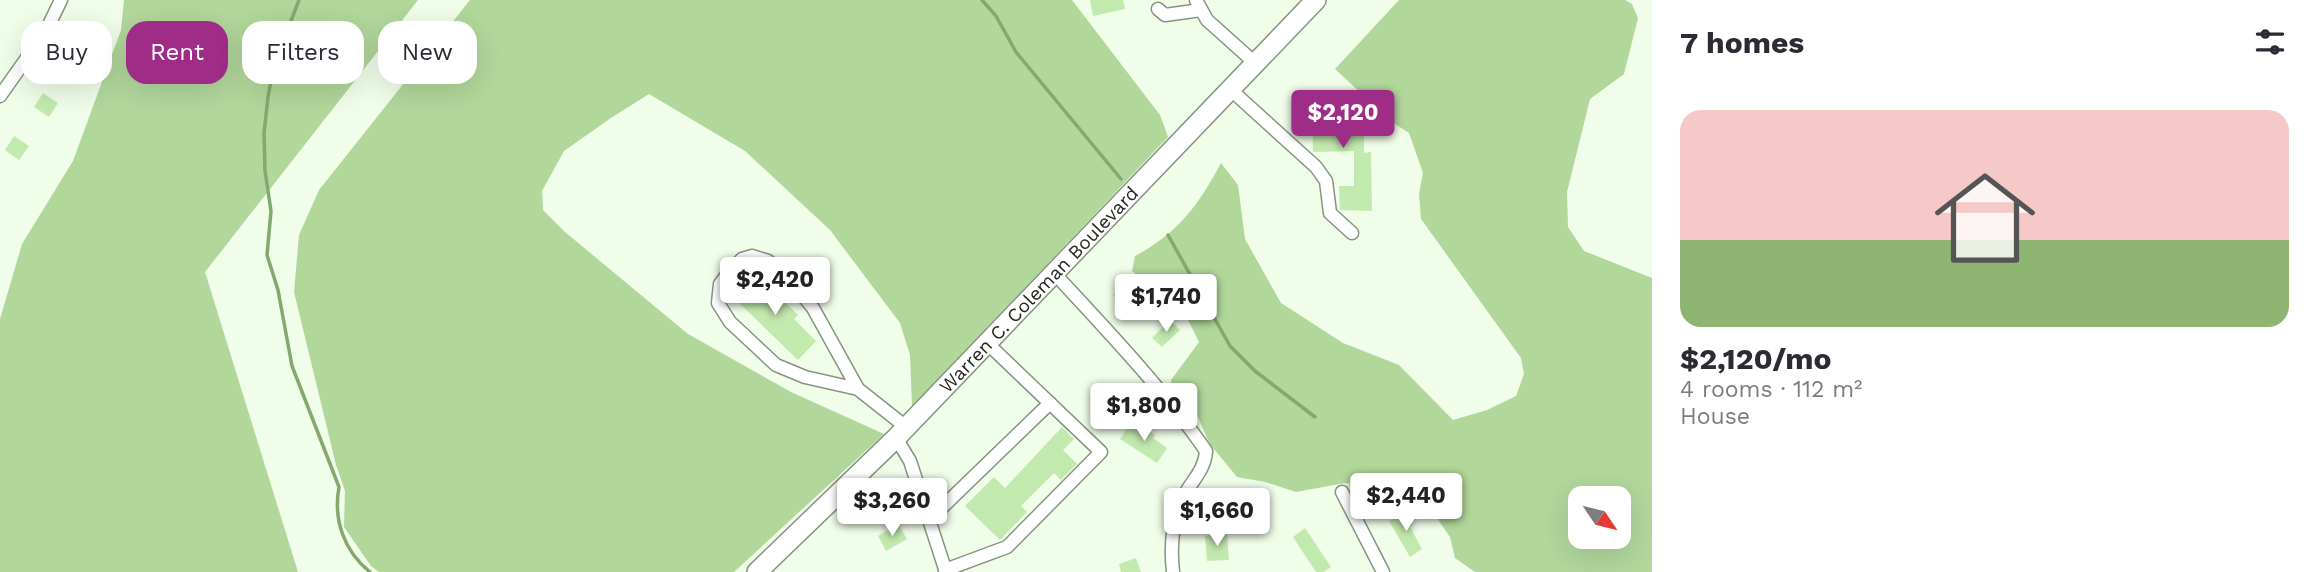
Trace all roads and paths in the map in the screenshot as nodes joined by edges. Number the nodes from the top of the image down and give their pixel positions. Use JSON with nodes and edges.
{"nodes":[{"id":1,"x":61,"y":0,"type":"edge"},
{"id":2,"x":1316,"y":0,"type":"edge"},
{"id":3,"x":1199,"y":5,"type":"edge"},
{"id":4,"x":1158,"y":9,"type":"dead end"},
{"id":5,"x":1255,"y":63,"type":"junction"},
{"id":6,"x":1230,"y":89,"type":"junction"},
{"id":7,"x":0,"y":96,"type":"edge"},
{"id":8,"x":1352,"y":233,"type":"dead end"},
{"id":9,"x":1054,"y":273,"type":"junction"},
{"id":10,"x":988,"y":344,"type":"junction"},
{"id":11,"x":858,"y":389,"type":"junction"},
{"id":12,"x":1050,"y":402,"type":"junction"},
{"id":13,"x":901,"y":433,"type":"junction"},
{"id":14,"x":1342,"y":492,"type":"dead end"},
{"id":15,"x":929,"y":520,"type":"junction"},
{"id":16,"x":946,"y":571,"type":"edge"},
{"id":17,"x":757,"y":572,"type":"edge"},
{"id":18,"x":1173,"y":572,"type":"edge"},
{"id":19,"x":1383,"y":572,"type":"edge"}],
"edges":[{"from":1,"to":7,"type":"street"},
{"from":2,"to":5,"type":"highway","name":"Warren C. Coleman Boulevard"},
{"from":3,"to":4,"type":"street"},
{"from":3,"to":5,"type":"street"},
{"from":5,"to":6,"type":"highway","name":"Warren C. Coleman Boulevard"},
{"from":6,"to":8,"type":"street"},
{"from":6,"to":9,"type":"highway","name":"Warren C. Coleman Boulevard"},
{"from":9,"to":10,"type":"highway","name":"Warren C. Coleman Boulevard"},
{"from":9,"to":18,"type":"street"},
{"from":10,"to":12,"type":"street"},
{"from":10,"to":13,"type":"highway","name":"Warren C. Coleman Boulevard"},
{"from":11,"to":11,"type":"street"},
{"from":11,"to":13,"type":"street"},
{"from":12,"to":15,"type":"street"},
{"from":12,"to":16,"type":"street"},
{"from":13,"to":15,"type":"street"},
{"from":13,"to":17,"type":"highway","name":"Warren C. Coleman Boulevard"},
{"from":14,"to":19,"type":"street"},
{"from":15,"to":16,"type":"street"}]}
